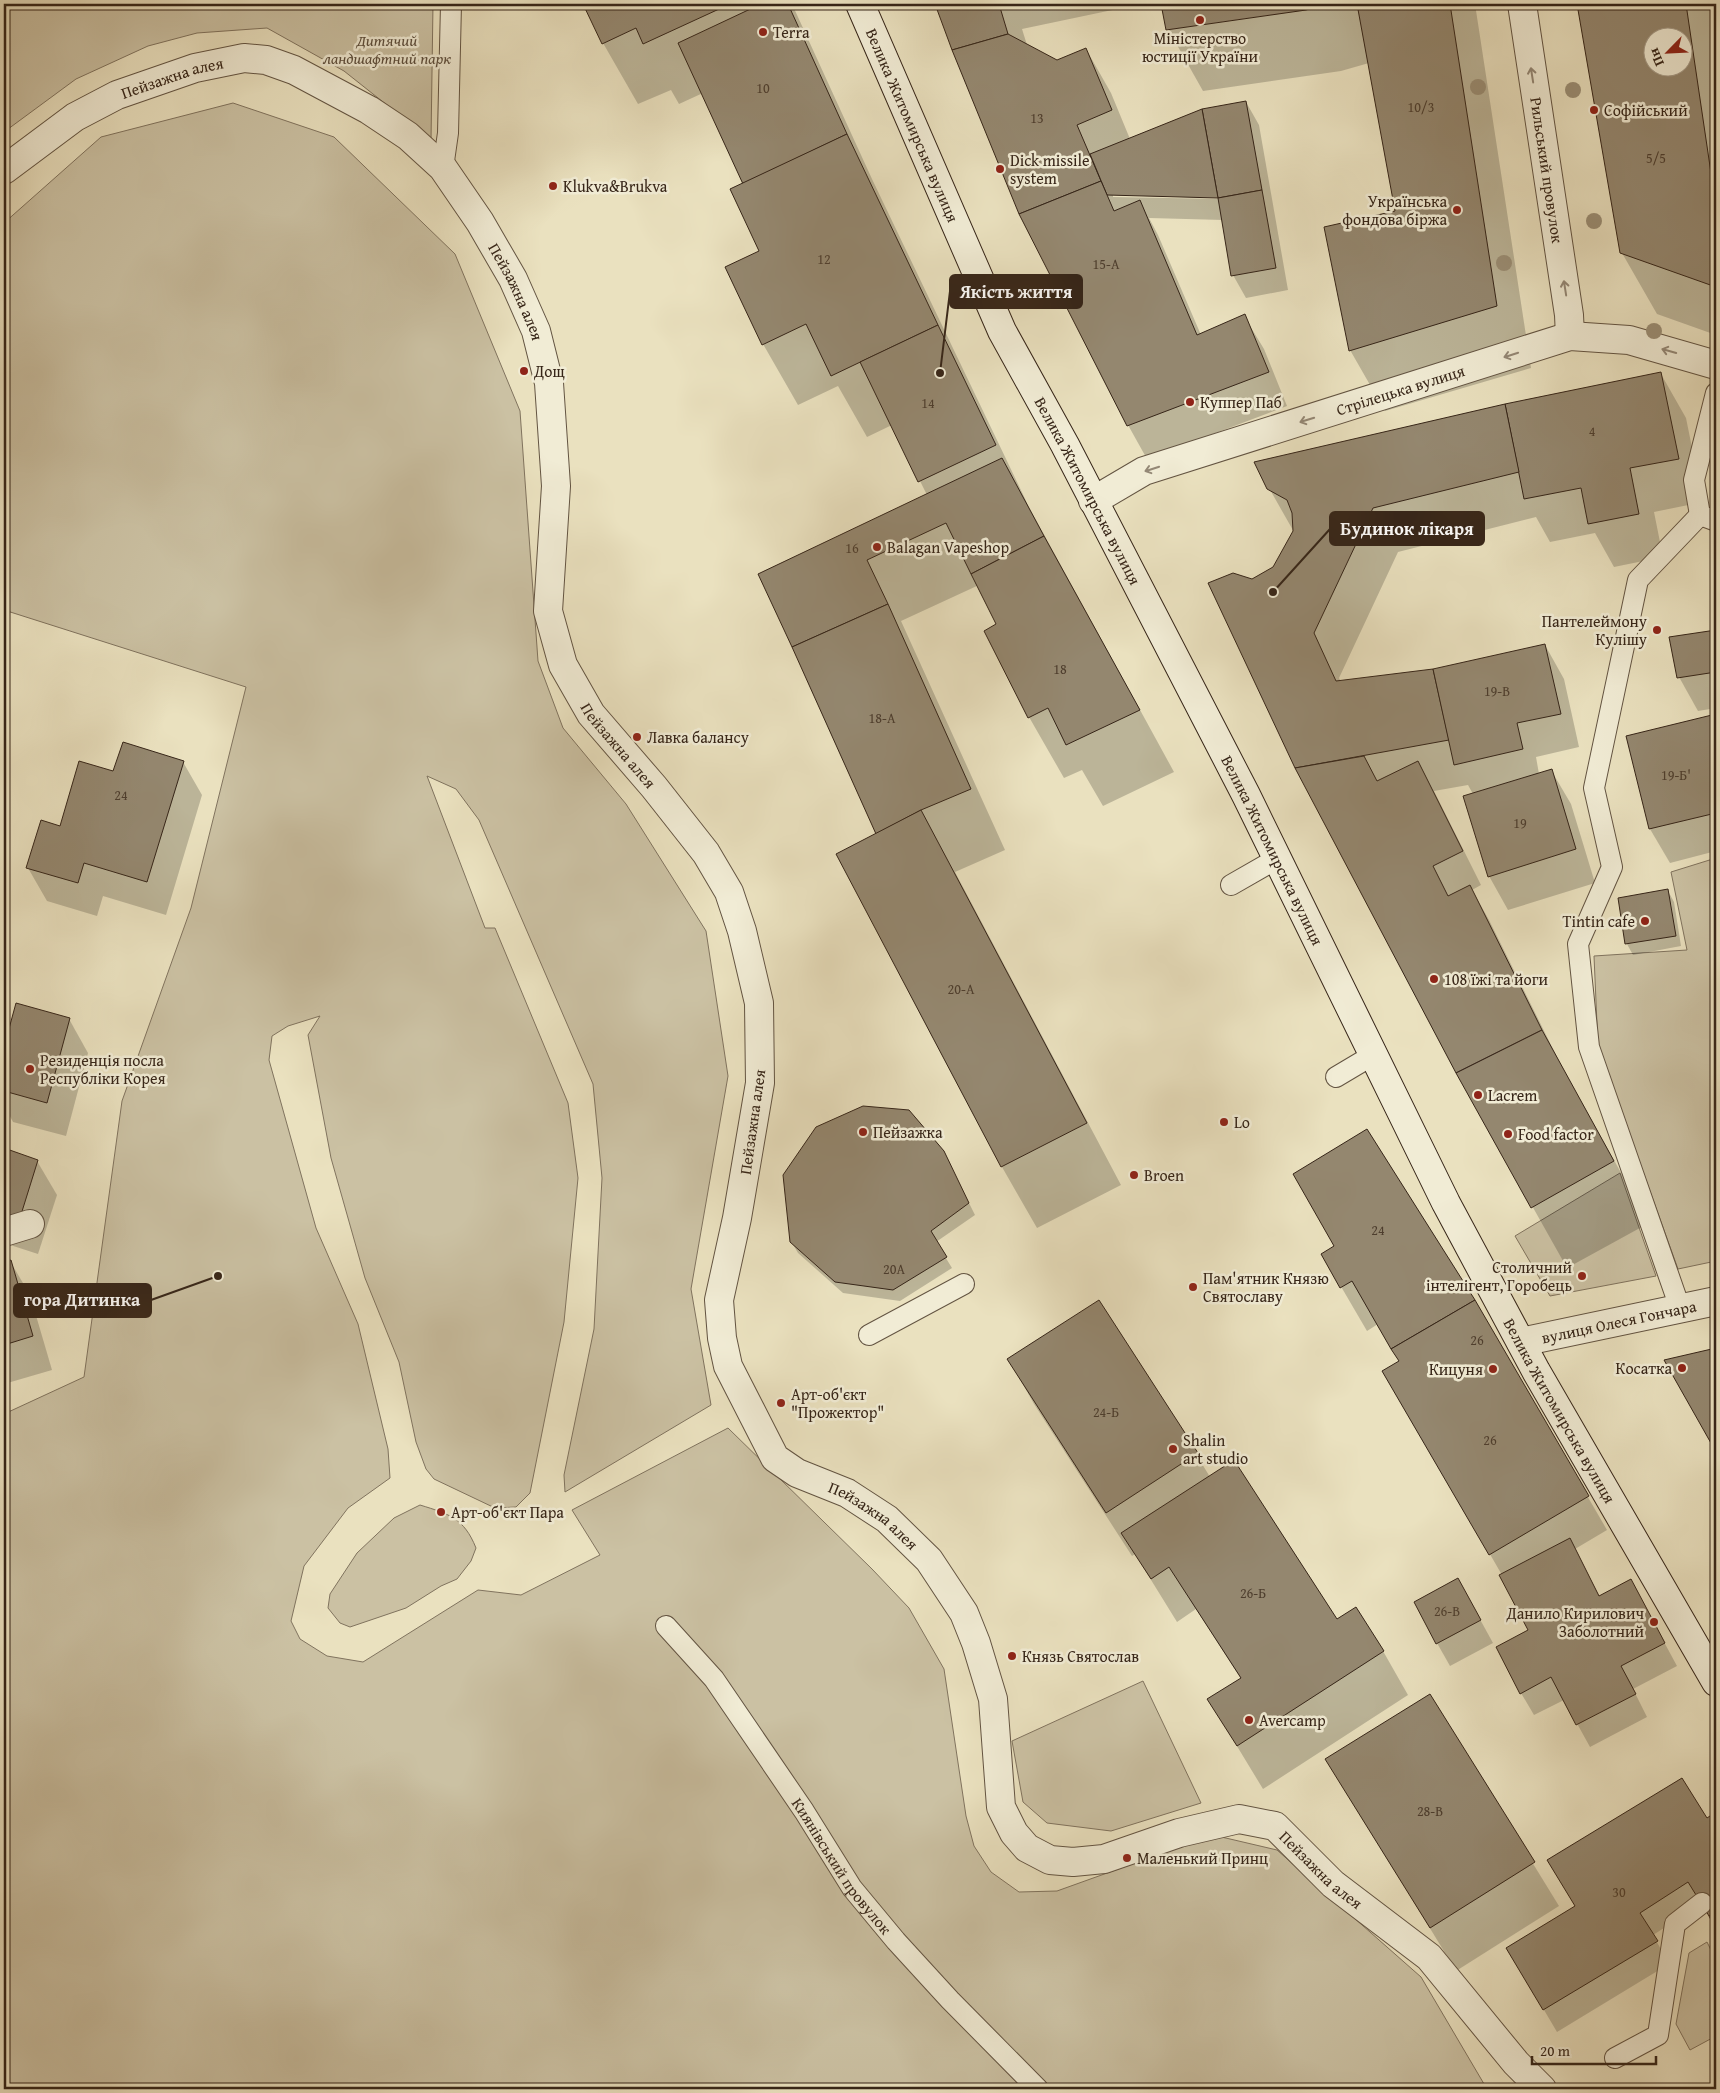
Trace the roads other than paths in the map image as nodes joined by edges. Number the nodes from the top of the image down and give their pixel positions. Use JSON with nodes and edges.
{"nodes":[{"id":1,"x":451,"y":4,"type":"edge"},
{"id":2,"x":860,"y":4,"type":"edge"},
{"id":3,"x":1522,"y":4,"type":"edge"},
{"id":4,"x":443,"y":168,"type":"junction"},
{"id":5,"x":4,"y":170,"type":"edge"},
{"id":6,"x":1570,"y":336,"type":"junction"},
{"id":7,"x":1716,"y":365,"type":"edge"},
{"id":8,"x":1716,"y":393,"type":"edge"},
{"id":9,"x":1093,"y":501,"type":"junction"},
{"id":10,"x":1708,"y":518,"type":"edge"},
{"id":11,"x":1278,"y":858,"type":"junction"},
{"id":12,"x":1231,"y":885,"type":"dead end"},
{"id":13,"x":1373,"y":1055,"type":"junction"},
{"id":14,"x":1336,"y":1077,"type":"dead end"},
{"id":15,"x":30,"y":1224,"type":"dead end"},
{"id":16,"x":4,"y":1232,"type":"edge"},
{"id":17,"x":964,"y":1284,"type":"dead end"},
{"id":18,"x":1716,"y":1301,"type":"edge"},
{"id":19,"x":1680,"y":1308,"type":"junction"},
{"id":20,"x":869,"y":1335,"type":"dead end"},
{"id":21,"x":1521,"y":1342,"type":"junction"},
{"id":22,"x":666,"y":1626,"type":"dead end"},
{"id":23,"x":1716,"y":1682,"type":"edge"},
{"id":24,"x":1702,"y":1903,"type":"dead end"},
{"id":25,"x":1615,"y":2058,"type":"dead end"},
{"id":26,"x":1038,"y":2089,"type":"edge"},
{"id":27,"x":1542,"y":2089,"type":"edge"}],
"edges":[{"from":1,"to":4,"type":"lane"},
{"from":2,"to":9,"type":"street","name":"Велика Житомирська вулиця"},
{"from":6,"to":3,"type":"street","name":"Рильський провулок","one_way":true},
{"from":4,"to":5,"type":"street","name":"Пейзажна алея"},
{"from":4,"to":27,"type":"street","name":"Пейзажна алея"},
{"from":7,"to":6,"type":"street","name":"Стрілецька вулиця","one_way":true},
{"from":6,"to":9,"type":"street","name":"Стрілецька вулиця","one_way":true},
{"from":8,"to":10,"type":"lane"},
{"from":9,"to":11,"type":"street","name":"Велика Житомирська вулиця"},
{"from":10,"to":19,"type":"lane"},
{"from":11,"to":12,"type":"lane"},
{"from":11,"to":13,"type":"street","name":"Велика Житомирська вулиця"},
{"from":13,"to":14,"type":"lane"},
{"from":13,"to":21,"type":"street","name":"Велика Житомирська вулиця"},
{"from":15,"to":16,"type":"street"},
{"from":17,"to":20,"type":"lane"},
{"from":18,"to":19,"type":"street","name":"вулиця Олеся Гончара"},
{"from":19,"to":21,"type":"street","name":"вулиця Олеся Гончара"},
{"from":21,"to":23,"type":"street","name":"Велика Житомирська вулиця"},
{"from":22,"to":26,"type":"lane","name":"Киянівський провулок"},
{"from":24,"to":25,"type":"lane"}]}
